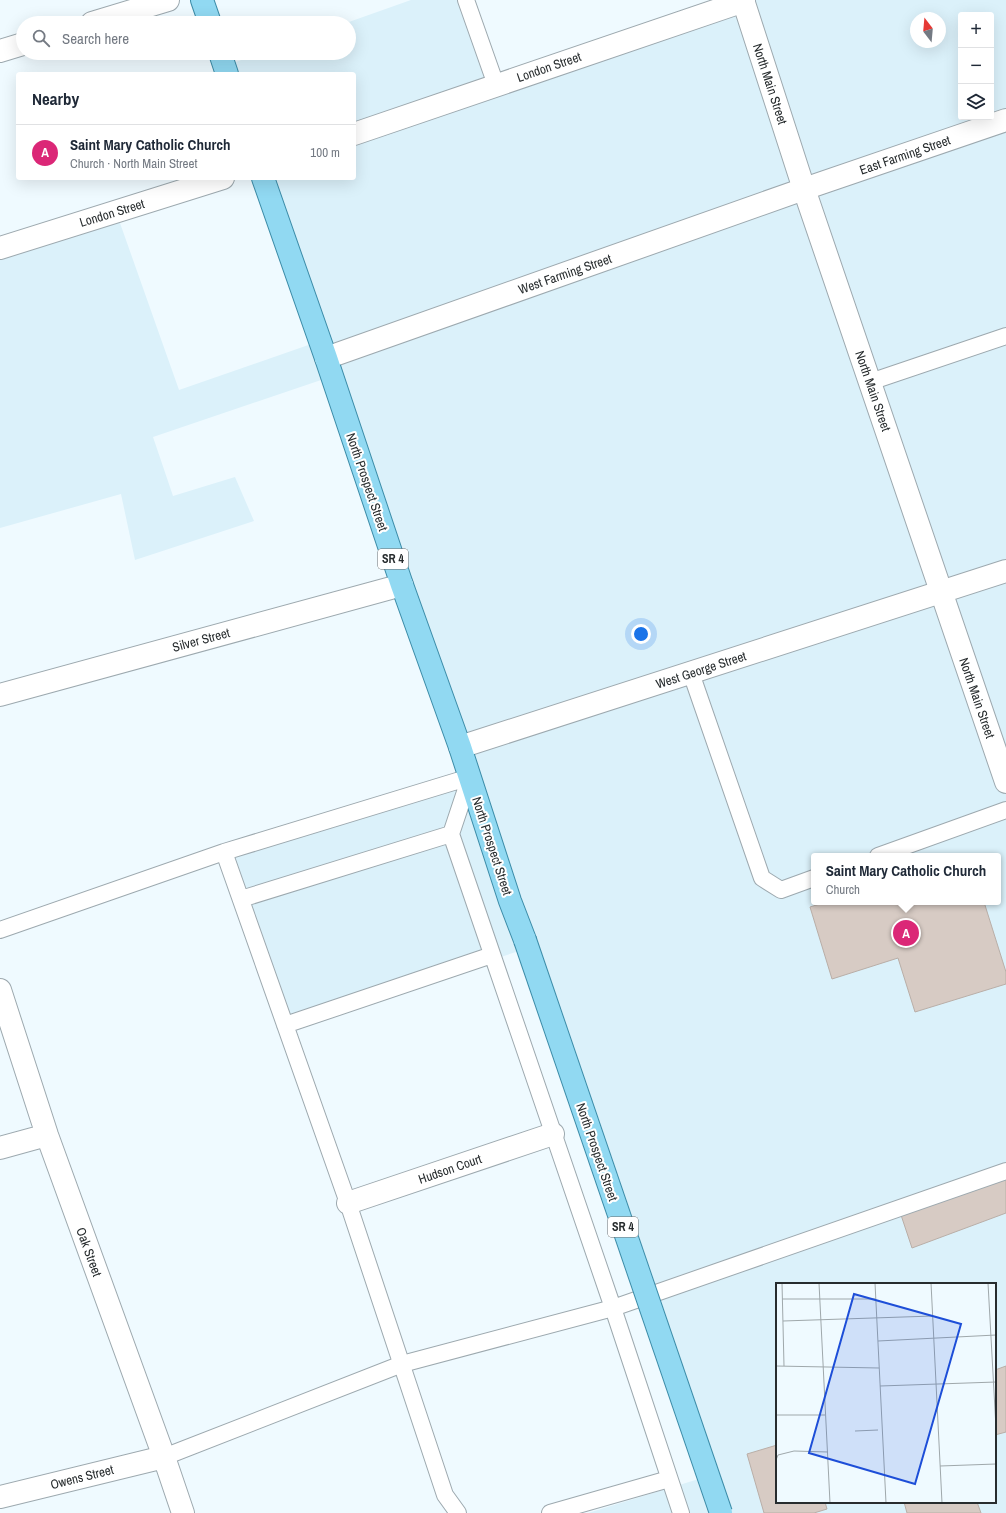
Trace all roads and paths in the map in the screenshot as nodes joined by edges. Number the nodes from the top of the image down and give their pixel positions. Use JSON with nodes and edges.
{"nodes":[{"id":1,"x":168,"y":0,"type":"edge"},
{"id":2,"x":202,"y":0,"type":"edge"},
{"id":3,"x":466,"y":0,"type":"edge"},
{"id":4,"x":744,"y":0,"type":"edge"},
{"id":5,"x":115,"y":16,"type":"edge"},
{"id":6,"x":208,"y":16,"type":"edge"},
{"id":7,"x":16,"y":46,"type":"edge"},
{"id":8,"x":0,"y":51,"type":"edge"},
{"id":9,"x":222,"y":60,"type":"edge"},
{"id":10,"x":226,"y":72,"type":"edge"},
{"id":11,"x":496,"y":86,"type":"junction"},
{"id":12,"x":1006,"y":120,"type":"edge"},
{"id":13,"x":356,"y":133,"type":"edge"},
{"id":14,"x":217,"y":180,"type":"edge"},
{"id":15,"x":264,"y":180,"type":"edge"},
{"id":16,"x":804,"y":189,"type":"junction"},
{"id":17,"x":0,"y":248,"type":"edge"},
{"id":18,"x":1006,"y":336,"type":"edge"},
{"id":19,"x":326,"y":358,"type":"junction"},
{"id":20,"x":870,"y":382,"type":"junction"},
{"id":21,"x":1006,"y":571,"type":"edge"},
{"id":22,"x":402,"y":585,"type":"junction"},
{"id":23,"x":942,"y":593,"type":"junction"},
{"id":24,"x":691,"y":673,"type":"junction"},
{"id":25,"x":0,"y":695,"type":"edge"},
{"id":26,"x":460,"y":747,"type":"junction"},
{"id":27,"x":470,"y":777,"type":"junction"},
{"id":28,"x":1006,"y":782,"type":"edge"},
{"id":29,"x":1006,"y":810,"type":"edge"},
{"id":30,"x":451,"y":834,"type":"junction"},
{"id":31,"x":224,"y":852,"type":"junction"},
{"id":32,"x":886,"y":853,"type":"edge"},
{"id":33,"x":811,"y":879,"type":"edge"},
{"id":34,"x":241,"y":900,"type":"junction"},
{"id":35,"x":0,"y":930,"type":"edge"},
{"id":36,"x":492,"y":955,"type":"junction"},
{"id":37,"x":0,"y":990,"type":"edge"},
{"id":38,"x":285,"y":1025,"type":"junction"},
{"id":39,"x":553,"y":1134,"type":"junction"},
{"id":40,"x":47,"y":1135,"type":"junction"},
{"id":41,"x":0,"y":1148,"type":"edge"},
{"id":42,"x":1006,"y":1171,"type":"edge"},
{"id":43,"x":348,"y":1203,"type":"junction"},
{"id":44,"x":613,"y":1308,"type":"junction"},
{"id":45,"x":402,"y":1364,"type":"junction"},
{"id":46,"x":164,"y":1457,"type":"junction"},
{"id":47,"x":669,"y":1478,"type":"junction"},
{"id":48,"x":0,"y":1497,"type":"edge"},
{"id":49,"x":183,"y":1513,"type":"edge"},
{"id":50,"x":458,"y":1513,"type":"edge"},
{"id":51,"x":550,"y":1513,"type":"edge"},
{"id":52,"x":681,"y":1513,"type":"edge"},
{"id":53,"x":722,"y":1513,"type":"edge"}],
"edges":[{"from":1,"to":5,"type":"street"},
{"from":2,"to":6,"type":"main road"},
{"from":3,"to":11,"type":"lane"},
{"from":4,"to":11,"type":"street","name":"London Street"},
{"from":4,"to":16,"type":"street","name":"North Main Street"},
{"from":7,"to":8,"type":"street"},
{"from":9,"to":10,"type":"main road"},
{"from":11,"to":13,"type":"street","name":"London Street"},
{"from":12,"to":16,"type":"street","name":"East Farming Street"},
{"from":14,"to":17,"type":"street","name":"London Street"},
{"from":15,"to":19,"type":"main road","name":"North Prospect Street","number":"SR 4"},
{"from":16,"to":19,"type":"street","name":"West Farming Street"},
{"from":16,"to":20,"type":"street","name":"North Main Street"},
{"from":18,"to":20,"type":"lane"},
{"from":19,"to":22,"type":"main road","name":"North Prospect Street","number":"SR 4"},
{"from":20,"to":23,"type":"street","name":"North Main Street"},
{"from":21,"to":23,"type":"street","name":"West George Street"},
{"from":22,"to":25,"type":"street","name":"Silver Street"},
{"from":22,"to":26,"type":"main road","name":"North Prospect Street","number":"SR 4"},
{"from":23,"to":24,"type":"street","name":"West George Street"},
{"from":23,"to":28,"type":"street","name":"North Main Street"},
{"from":24,"to":26,"type":"street","name":"West George Street"},
{"from":24,"to":33,"type":"lane"},
{"from":26,"to":27,"type":"main road","name":"North Prospect Street","number":"SR 4"},
{"from":27,"to":30,"type":"lane"},
{"from":27,"to":31,"type":"lane"},
{"from":27,"to":53,"type":"main road","name":"North Prospect Street","number":"SR 4","bridge":true},
{"from":29,"to":32,"type":"lane"},
{"from":30,"to":34,"type":"lane"},
{"from":30,"to":36,"type":"lane"},
{"from":31,"to":34,"type":"lane"},
{"from":31,"to":35,"type":"lane"},
{"from":34,"to":38,"type":"lane"},
{"from":36,"to":38,"type":"lane"},
{"from":36,"to":39,"type":"lane"},
{"from":37,"to":40,"type":"street","name":"Oak Street"},
{"from":38,"to":43,"type":"lane"},
{"from":39,"to":43,"type":"street","name":"Hudson Court"},
{"from":39,"to":44,"type":"lane"},
{"from":40,"to":41,"type":"street"},
{"from":40,"to":46,"type":"street","name":"Oak Street"},
{"from":42,"to":44,"type":"lane"},
{"from":43,"to":45,"type":"lane"},
{"from":44,"to":45,"type":"lane"},
{"from":44,"to":47,"type":"lane"},
{"from":45,"to":46,"type":"lane"},
{"from":45,"to":50,"type":"lane"},
{"from":46,"to":48,"type":"street","name":"Owens Street"},
{"from":46,"to":49,"type":"street","name":"Oak Street"},
{"from":47,"to":51,"type":"lane"},
{"from":47,"to":52,"type":"lane"}]}
